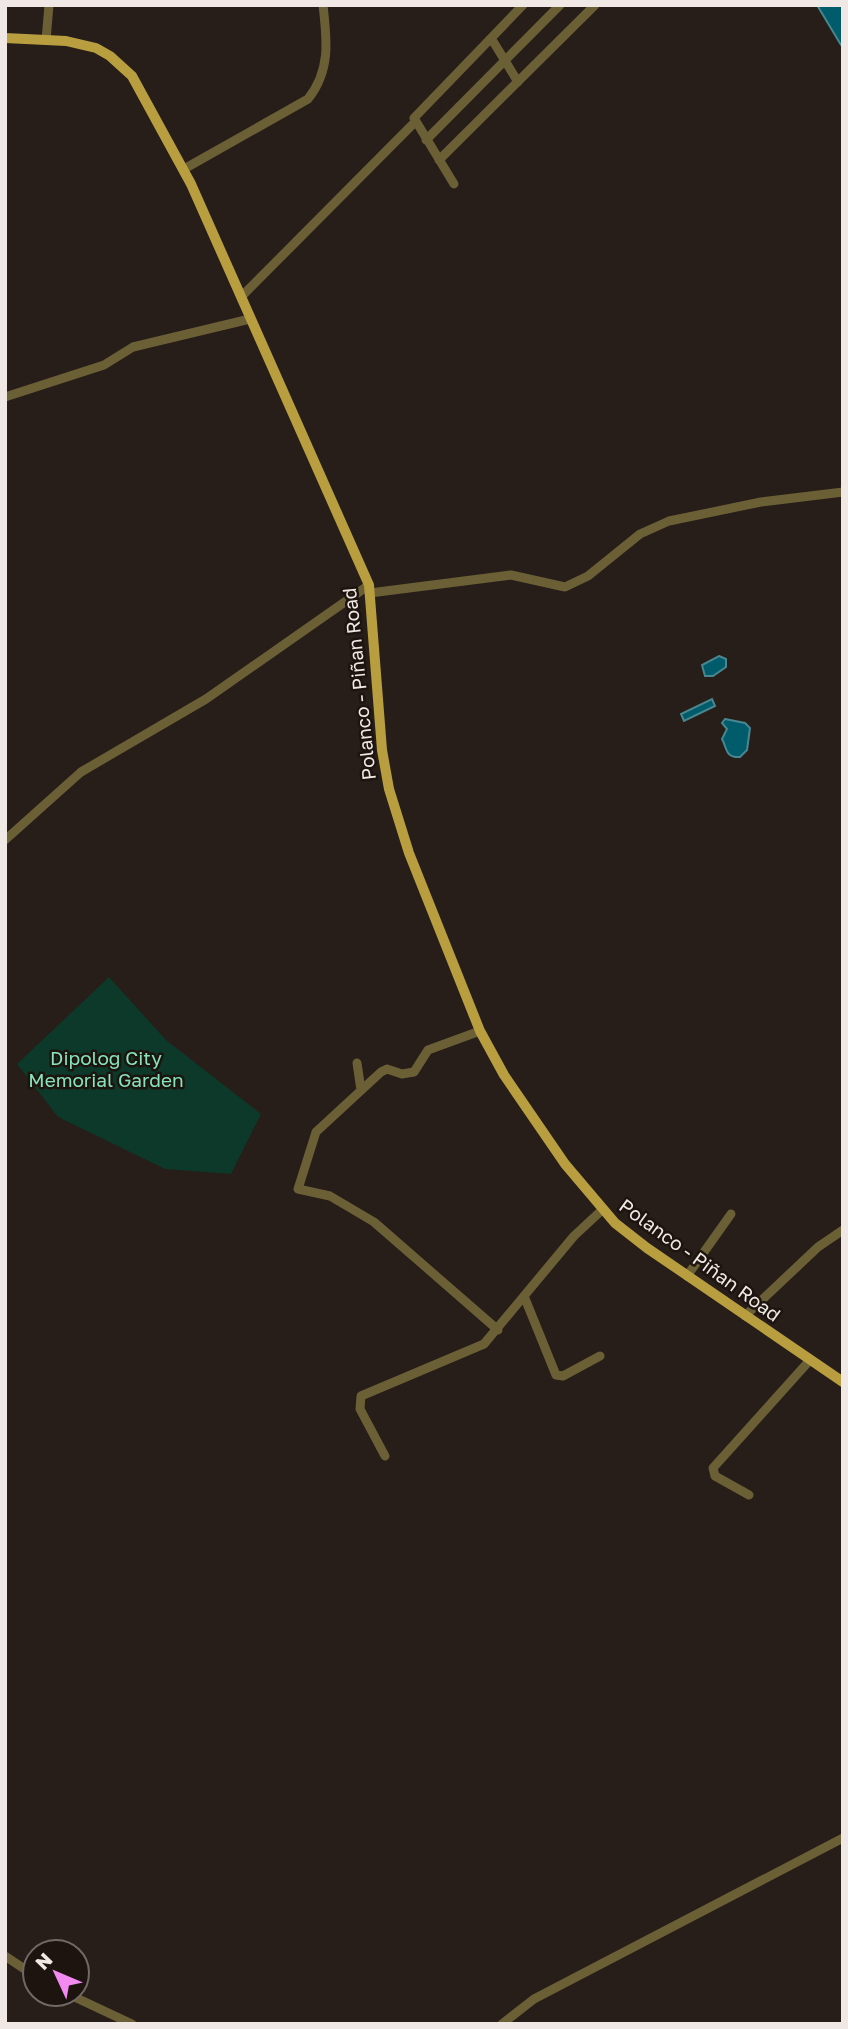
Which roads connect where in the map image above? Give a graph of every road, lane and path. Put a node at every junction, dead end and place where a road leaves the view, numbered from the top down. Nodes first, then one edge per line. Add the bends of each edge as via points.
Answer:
1 (49, 5) edge
2 (58, 5) edge
3 (323, 5) edge
4 (523, 5) edge
5 (560, 5) edge
6 (595, 5) edge
7 (48, 27) junction
8 (5, 38) edge
9 (491, 38) junction
10 (47, 40) junction
11 (505, 61) junction
12 (518, 82) junction
13 (415, 122) junction
14 (426, 140) junction
15 (439, 160) junction
16 (184, 169) junction
17 (453, 184) dead end
18 (240, 297) junction
19 (250, 318) junction
20 (5, 397) edge
21 (843, 492) edge
22 (370, 589) junction
23 (5, 840) edge
24 (480, 1031) junction
25 (357, 1063) dead end
26 (361, 1090) junction
27 (602, 1210) junction
28 (731, 1214) dead end
29 (843, 1230) edge
30 (687, 1276) junction
31 (524, 1296) junction
32 (745, 1317) junction
33 (498, 1330) junction
34 (600, 1356) dead end
35 (810, 1360) junction
36 (843, 1382) edge
37 (384, 1456) dead end
38 (749, 1495) dead end
39 (843, 1838) edge
40 (5, 1956) edge
41 (21, 1967) edge
42 (91, 2005) edge
43 (132, 2024) edge
44 (502, 2024) edge

1 - 7 street
2 - 7 street
3 - 16 street via 327,58 307,99
4 - 9 street
5 - 11 street
6 - 12 street
7 - 10 street
8 - 10 main road, Polanco - Piñan Road
9 - 11 street
9 - 13 street via 415,116
10 - 16 main road, Polanco - Piñan Road via 96,48 121,64
11 - 12 street
11 - 14 street
12 - 15 street
13 - 14 street
13 - 18 street
14 - 15 street
15 - 17 street
16 - 18 main road, Polanco - Piñan Road
18 - 19 main road, Polanco - Piñan Road
19 - 20 street via 133,347 104,365
19 - 22 main road, Polanco - Piñan Road
21 - 22 street via 761,502 669,521 640,534 588,576 565,587 511,575
22 - 23 street via 206,699 81,772
22 - 24 main road, Polanco - Piñan Road via 389,789 409,853
24 - 26 street via 428,1050 414,1072 387,1069
24 - 27 main road, Polanco - Piñan Road via 525,1107
25 - 26 street
26 - 33 street via 316,1132 298,1189 330,1196 374,1222
27 - 30 main road, Polanco - Piñan Road
27 - 31 street
28 - 30 street
29 - 32 street via 818,1247
30 - 32 main road, Polanco - Piñan Road
31 - 33 street
31 - 34 street via 556,1375 563,1376
32 - 35 main road, Polanco - Piñan Road
33 - 37 street via 466,1353 361,1396 360,1409
35 - 36 main road, Polanco - Piñan Road
35 - 38 street via 713,1468 715,1476
39 - 44 street via 534,2000
40 - 41 street
42 - 43 street

